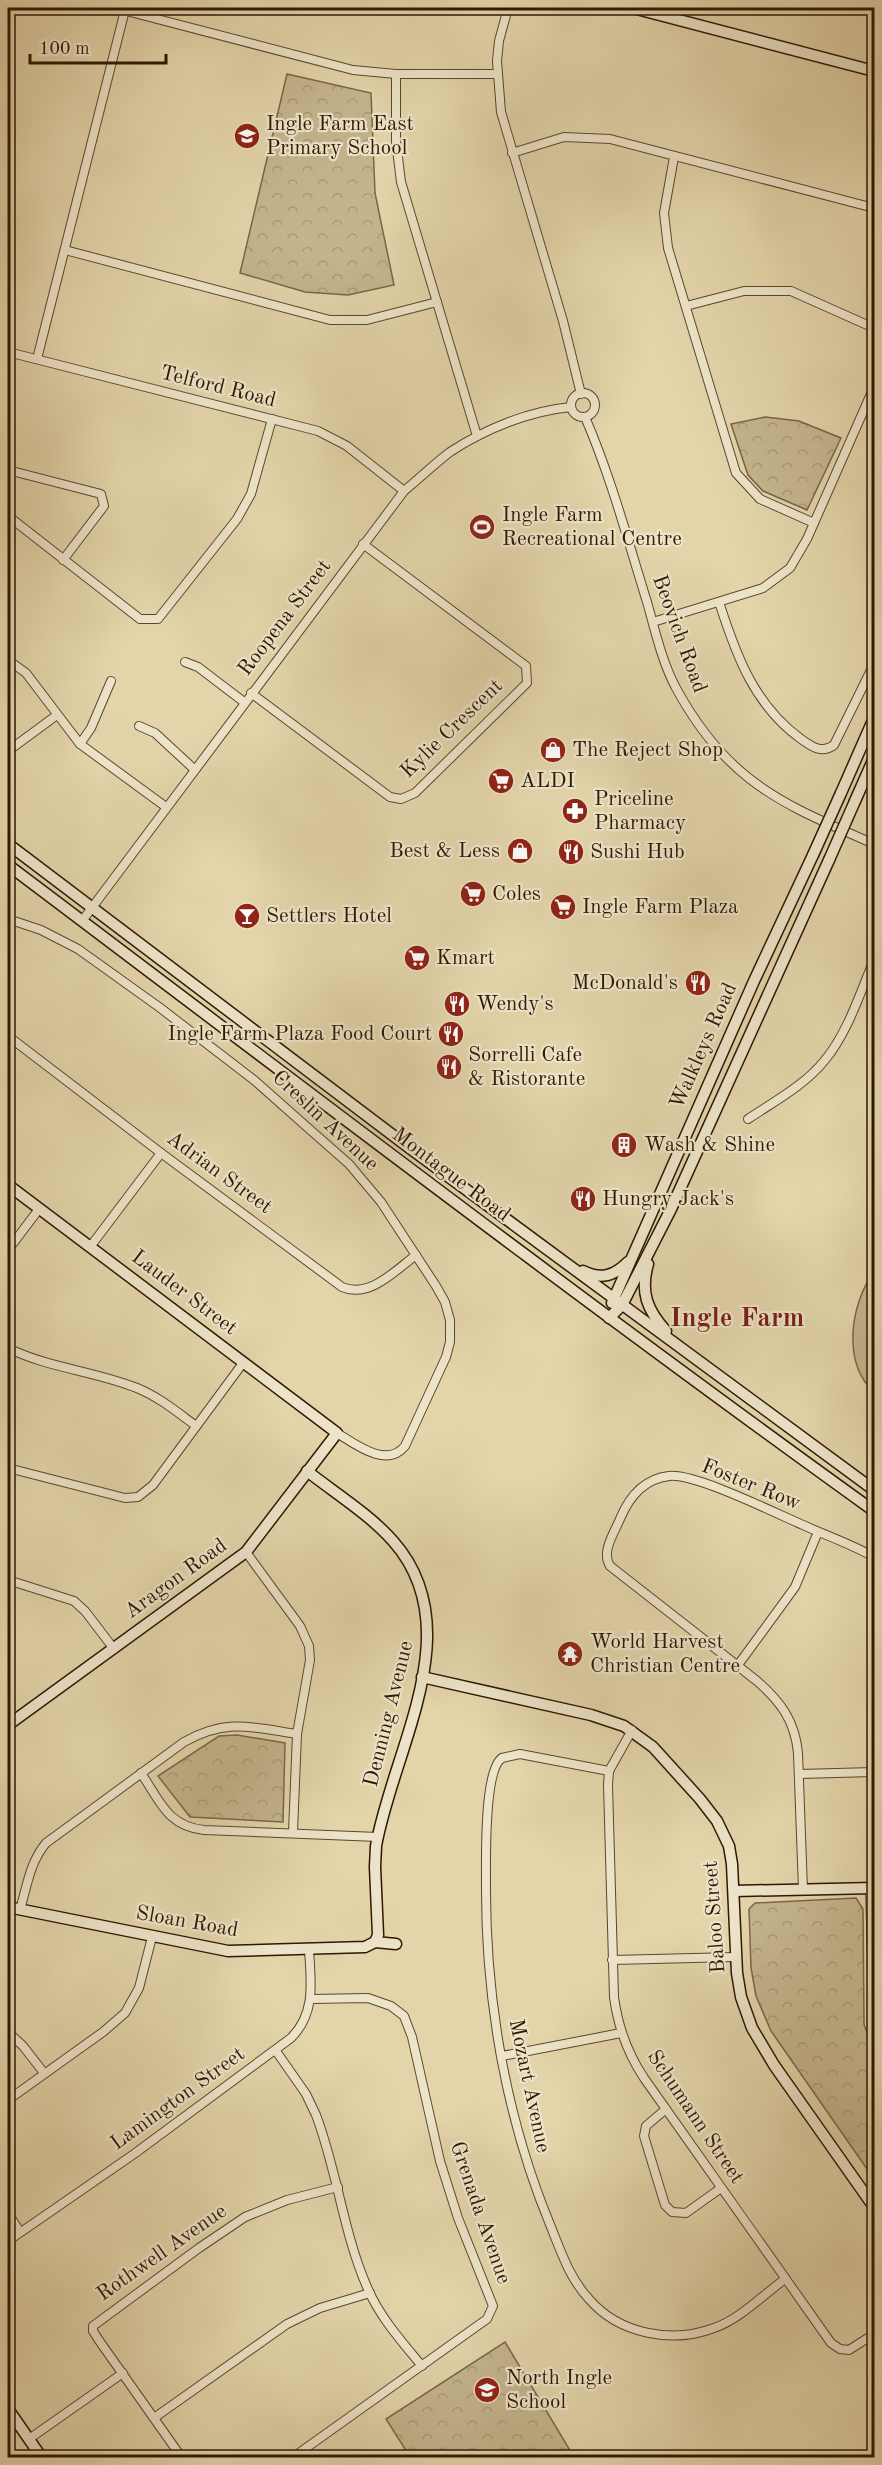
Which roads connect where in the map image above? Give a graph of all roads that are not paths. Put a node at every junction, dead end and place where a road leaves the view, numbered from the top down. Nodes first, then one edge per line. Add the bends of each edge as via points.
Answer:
1 (9, 8) edge
2 (115, 8) edge
3 (508, 8) edge
4 (633, 8) edge
5 (125, 10) junction
6 (8, 13) edge
7 (874, 71) edge
8 (396, 74) junction
9 (496, 75) junction
10 (512, 153) junction
11 (674, 157) junction
12 (874, 208) edge
13 (64, 250) junction
14 (437, 302) junction
15 (686, 306) junction
16 (874, 328) edge
17 (8, 352) edge
18 (37, 359) junction
19 (874, 387) edge
20 (581, 394) junction
21 (571, 407) junction
22 (585, 417) junction
23 (272, 419) junction
24 (477, 436) junction
25 (8, 470) edge
26 (8, 480) edge
27 (404, 491) junction
28 (8, 516) edge
29 (814, 523) junction
30 (363, 544) junction
31 (63, 560) junction
32 (719, 602) junction
33 (653, 622) junction
34 (8, 660) edge
35 (185, 662) dead end
36 (874, 664) edge
37 (111, 681) dead end
38 (251, 693) junction
39 (244, 702) junction
40 (57, 715) junction
41 (874, 718) edge
42 (139, 726) dead end
43 (80, 744) junction
44 (8, 751) edge
45 (874, 758) edge
46 (194, 769) junction
47 (166, 807) junction
48 (8, 844) edge
49 (874, 844) edge
50 (8, 865) edge
51 (92, 907) junction
52 (8, 920) edge
53 (82, 921) junction
54 (874, 960) edge
55 (872, 970) edge
56 (8, 1036) edge
57 (748, 1119) dead end
58 (161, 1153) junction
59 (8, 1185) edge
60 (39, 1209) junction
61 (655, 1241) junction
62 (90, 1247) junction
63 (8, 1250) edge
64 (416, 1255) junction
65 (559, 1258) junction
66 (630, 1260) junction
67 (613, 1298) junction
68 (622, 1305) junction
69 (609, 1318) junction
70 (679, 1347) junction
71 (8, 1348) edge
72 (243, 1363) junction
73 (196, 1426) junction
74 (337, 1432) junction
75 (8, 1468) edge
76 (307, 1471) junction
77 (874, 1490) edge
78 (874, 1511) edge
79 (818, 1532) junction
80 (246, 1552) junction
81 (874, 1557) edge
82 (8, 1580) edge
83 (114, 1649) junction
84 (738, 1665) junction
85 (422, 1677) junction
86 (8, 1725) edge
87 (632, 1730) junction
88 (297, 1734) junction
89 (609, 1771) junction
90 (141, 1773) junction
91 (874, 1773) edge
92 (799, 1774) junction
93 (293, 1832) junction
94 (378, 1837) junction
95 (872, 1888) edge
96 (803, 1890) junction
97 (734, 1892) junction
98 (8, 1907) edge
99 (20, 1910) junction
100 (152, 1937) junction
101 (375, 1942) junction
102 (396, 1944) dead end
103 (309, 1950) junction
104 (735, 1957) junction
105 (612, 1960) junction
106 (874, 1979) edge
107 (311, 1999) junction
108 (874, 2029) edge
109 (8, 2032) edge
110 (621, 2033) junction
111 (276, 2051) junction
112 (502, 2056) junction
113 (44, 2073) junction
114 (8, 2100) edge
115 (666, 2109) junction
116 (338, 2187) junction
117 (721, 2188) junction
118 (874, 2206) edge
119 (8, 2213) edge
120 (20, 2232) junction
121 (8, 2241) edge
122 (785, 2279) junction
123 (370, 2293) junction
124 (874, 2334) edge
125 (422, 2366) junction
126 (123, 2373) junction
127 (8, 2409) edge
128 (154, 2418) junction
129 (29, 2439) junction
130 (42, 2457) edge
131 (183, 2457) edge
132 (292, 2457) edge

1 - 6 street
2 - 5 street
3 - 9 street via 499,41
4 - 7 main road
5 - 8 street via 353,70
5 - 13 street
8 - 9 street
8 - 14 street via 400,182
9 - 10 street
10 - 11 street via 564,137 590,137
10 - 20 street
11 - 12 street
11 - 15 street via 664,213 668,248
13 - 14 street via 330,320 367,320
13 - 18 street
14 - 24 street
15 - 16 street via 744,291 790,291
15 - 29 street via 736,472 760,499
17 - 18 street, Telford Road
18 - 23 street, Telford Road
19 - 29 street
20 - 21 street via 573,398
20 - 22 street via 591,396 595,405
21 - 22 street via 576,415
21 - 24 street, Roopena Street via 500,425
22 - 33 street, Beovich Road
23 - 27 street, Telford Road via 318,431 347,446
23 - 31 street via 251,494 237,519 158,619 140,619
24 - 27 street, Roopena Street via 448,453
25 - 26 street
25 - 31 street via 101,494 104,506
27 - 30 street, Roopena Street
28 - 31 street
29 - 32 street via 795,560 778,579
30 - 38 street, Roopena Street
30 - 38 street, Kylie Crescent via 526,666 526,683 415,794 401,799 390,797
32 - 33 street
32 - 36 street via 735,651 752,686 778,719 817,748 831,747 837,741
33 - 49 street, Beovich Road via 675,687 722,754 778,798
34 - 40 street via 26,673
35 - 39 street via 198,667
37 - 43 street
38 - 39 street, Roopena Street
39 - 46 street, Roopena Street
40 - 43 street
40 - 44 street
41 - 66 main road, Walkleys Road, bridge
42 - 46 street via 155,733
43 - 47 street
45 - 61 main road, Walkleys Road, bridge
46 - 47 street, Roopena Street
47 - 51 street, Roopena Street
48 - 51 main road, Montague Road
50 - 53 main road, Montague Road
51 - 53 street, Roopena Street
51 - 65 main road, Montague Road
52 - 64 street, Creslin Avenue via 51,935 91,956 254,1080 349,1164 381,1202
53 - 69 main road, Montague Road
54 - 55 street
55 - 57 street via 826,1059 806,1080
56 - 58 street, Adrian Street
58 - 62 street
58 - 64 street, Adrian Street via 347,1289 371,1287
59 - 60 main road, Lauder Street
60 - 62 main road, Lauder Street
60 - 63 street
61 - 68 main road, Walkleys Road
61 - 70 main road via 644,1278 645,1299 656,1321
62 - 72 main road, Lauder Street
64 - 74 street, Creslin Avenue via 449,1314 448,1348 438,1374 399,1453 378,1455
65 - 66 main road via 598,1276 615,1273
65 - 67 main road, Montague Road
66 - 67 main road, Walkleys Road
67 - 68 main road, Montague Road
67 - 69 main road, Walkleys Road
68 - 69 main road, Walkleys Road
68 - 70 main road, Montague Road
69 - 78 main road, Montague Road
70 - 77 main road, Montague Road
71 - 73 street via 136,1388 161,1400
72 - 73 street
72 - 74 main road, Lauder Street
73 - 75 street via 149,1490 138,1497 125,1498
74 - 76 main road, Aragon Road
76 - 80 main road, Aragon Road
76 - 85 main road, Denning Avenue via 391,1538 412,1568 427,1617
79 - 81 street, Foster Row
79 - 84 street via 795,1587
79 - 84 street, Foster Row via 678,1476 645,1484 626,1504 608,1548 608,1563
80 - 83 main road, Aragon Road
80 - 88 street via 308,1642 310,1660
82 - 83 street via 74,1602
83 - 86 main road, Aragon Road
84 - 92 street, Foster Row via 772,1694 790,1717 797,1739
85 - 87 main road, Baloo Street via 591,1715
85 - 94 main road, Denning Avenue
87 - 89 street
87 - 97 main road, Baloo Street via 664,1758 717,1821 729,1846
88 - 90 street via 237,1726 214,1728 184,1742
88 - 93 street
89 - 105 street, Schumann Street
89 - 112 street, Mozart Avenue via 520,1754 508,1755 496,1764 487,1825 486,1933
90 - 93 street via 181,1825 204,1830
90 - 99 street via 46,1843 35,1858
91 - 92 street
92 - 96 street, Foster Row
93 - 94 street
94 - 101 main road, Denning Avenue
95 - 96 main road
95 - 106 street
96 - 97 main road
97 - 104 main road, Baloo Street
98 - 99 main road, Sloan Road
99 - 100 main road, Sloan Road
100 - 103 main road, Sloan Road via 228,1951
100 - 113 street via 142,1980 130,2006 117,2021
101 - 102 main road, Sloan Road
101 - 103 main road, Sloan Road via 365,1947
103 - 107 street, Lamington Street
104 - 105 street
104 - 118 main road, Baloo Street via 741,1997 761,2044
105 - 110 street, Schumann Street
106 - 108 street
107 - 111 street, Lamington Street via 302,2026
107 - 125 street, Grenada Avenue via 376,2000 398,2010 410,2028 440,2161 492,2306 487,2319
109 - 113 street
110 - 112 street
110 - 115 street, Schumann Street via 639,2070
111 - 116 street via 310,2103
111 - 120 street, Lamington Street
112 - 122 street, Mozart Avenue via 520,2139 544,2210 572,2275 595,2306 640,2331 666,2336 691,2334 724,2324
113 - 114 street
115 - 117 street, Schumann Street
115 - 117 street via 646,2126 644,2136 665,2205 672,2212 686,2213
116 - 123 street
116 - 126 street, Rothwell Avenue via 288,2199 245,2217 97,2322 94,2333
117 - 122 street, Schumann Street
119 - 120 street
120 - 121 street, Lamington Street
122 - 124 street, Schumann Street via 835,2347 854,2349
123 - 125 street
123 - 128 street via 320,2308 287,2324
125 - 132 street, Grenada Avenue
126 - 128 street, Rothwell Avenue
126 - 129 street
127 - 129 main road
128 - 131 street, Rothwell Avenue
129 - 130 main road

